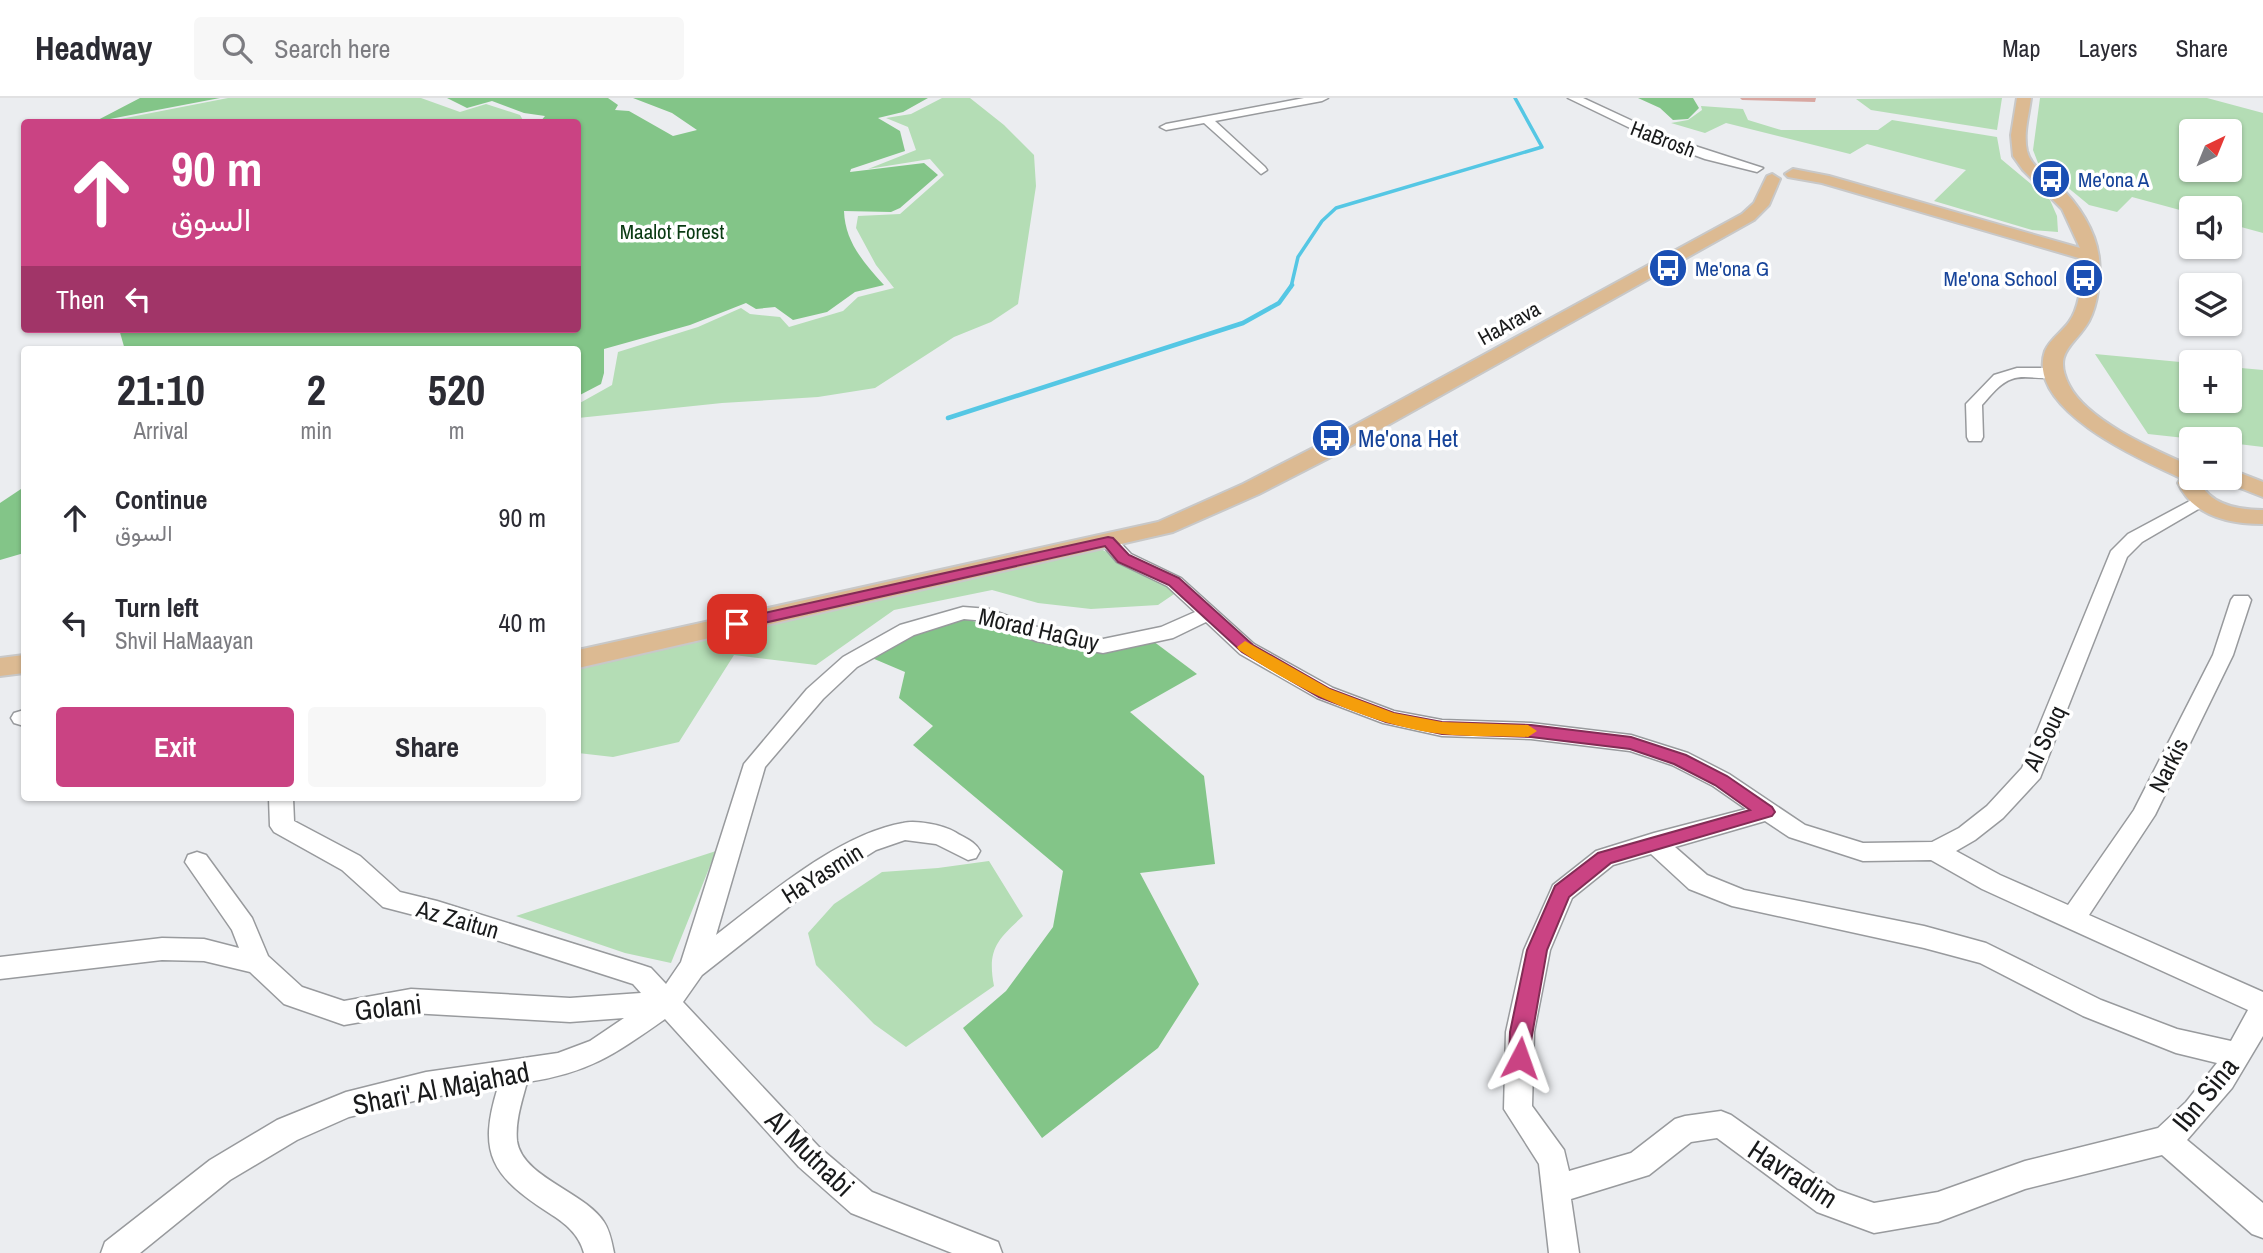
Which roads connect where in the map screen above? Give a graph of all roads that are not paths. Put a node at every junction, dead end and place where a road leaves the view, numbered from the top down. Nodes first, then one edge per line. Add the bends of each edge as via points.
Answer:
1 (1322, 98) edge
2 (1574, 98) edge
3 (2024, 98) edge
4 (1207, 120) junction
5 (1166, 127) dead end
6 (1261, 170) dead end
7 (1764, 173) junction
8 (2090, 256) junction
9 (2054, 373) junction
10 (1975, 437) dead end
11 (2179, 470) edge
12 (2242, 481) edge
13 (2191, 490) edge
14 (2263, 490) edge
15 (2201, 500) junction
16 (2263, 517) edge
17 (1108, 541) junction
18 (2241, 600) dead end
19 (1209, 613) junction
20 (581, 658) edge
21 (21, 664) edge
22 (0, 667) edge
23 (281, 801) edge
24 (1766, 812) junction
25 (1654, 842) junction
26 (968, 851) dead end
27 (1935, 851) junction
28 (197, 862) dead end
29 (2073, 919) junction
30 (258, 962) junction
31 (693, 967) junction
32 (0, 968) edge
33 (667, 1003) junction
34 (2263, 1006) edge
35 (2238, 1055) junction
36 (516, 1072) junction
37 (2166, 1140) junction
38 (1555, 1189) junction
39 (2263, 1223) edge
40 (116, 1253) edge
41 (599, 1253) edge
42 (987, 1253) edge
43 (1564, 1253) edge

1 - 4 street
2 - 7 street, HaBrosh via 1635,130
3 - 8 main road via 2020,155 2069,207
4 - 5 street
4 - 6 street
7 - 8 main road via 1824,179
7 - 17 main road, HaArava via 1761,205 1748,217 1251,489 1165,527
8 - 9 main road via 2081,320 2054,352
9 - 10 street via 2017,370 1990,384 1974,404
9 - 11 main road via 2075,408
12 - 14 main road
13 - 15 main road
15 - 16 main road via 2232,513
15 - 27 street, Al Souq via 2136,538 2118,555 2032,772 1996,812
17 - 19 street, Al Souq via 1124,558 1174,582
17 - 20 main road, HaArava
18 - 29 street, Narkis via 2223,655 2143,814
19 - 24 street, Al Souq via 1247,649 1277,668 1325,693 1391,718 1442,728 1531,731 1631,743 1680,759 1721,780
19 - 31 street, Morad HaGuy via 1166,634 1103,646 1036,634 989,615 963,613 907,630 850,663 815,694 755,764
21 - 22 main road
23 - 33 street, Az Zaitun via 282,826 351,863 392,900 642,976
24 - 25 street
24 - 27 street, Al Souq via 1797,831 1863,852
25 - 35 street via 1698,882 1741,899 1986,954 2092,1008 2176,1041
25 - 38 street via 1605,858 1562,892 1537,950 1520,1032 1518,1109 1554,1160
26 - 31 street, HaYasmin via 941,836 905,831 868,843 790,891
27 - 29 street
28 - 30 street via 243,925
29 - 34 street
30 - 32 street via 204,950 162,949
30 - 33 street, Golani via 293,996 344,1013 411,1001 570,1010
31 - 33 street, Morad HaGuy
33 - 36 street, Shari' Al Majahad via 599,1050 558,1065
33 - 42 street, Al Mutnabi via 809,1157 862,1203
34 - 35 street, Ibn Sina
35 - 37 street, Ibn Sina via 2193,1118
36 - 40 street, Shari' Al Majahad via 399,1091 346,1105 287,1130 220,1170
36 - 41 street via 503,1122 506,1157 523,1180 566,1207 594,1233
37 - 38 street, Havradim via 2025,1175 1938,1207 1874,1218 1828,1202 1721,1124 1685,1129 1639,1165
37 - 39 street, Ibn Sina
38 - 43 street

